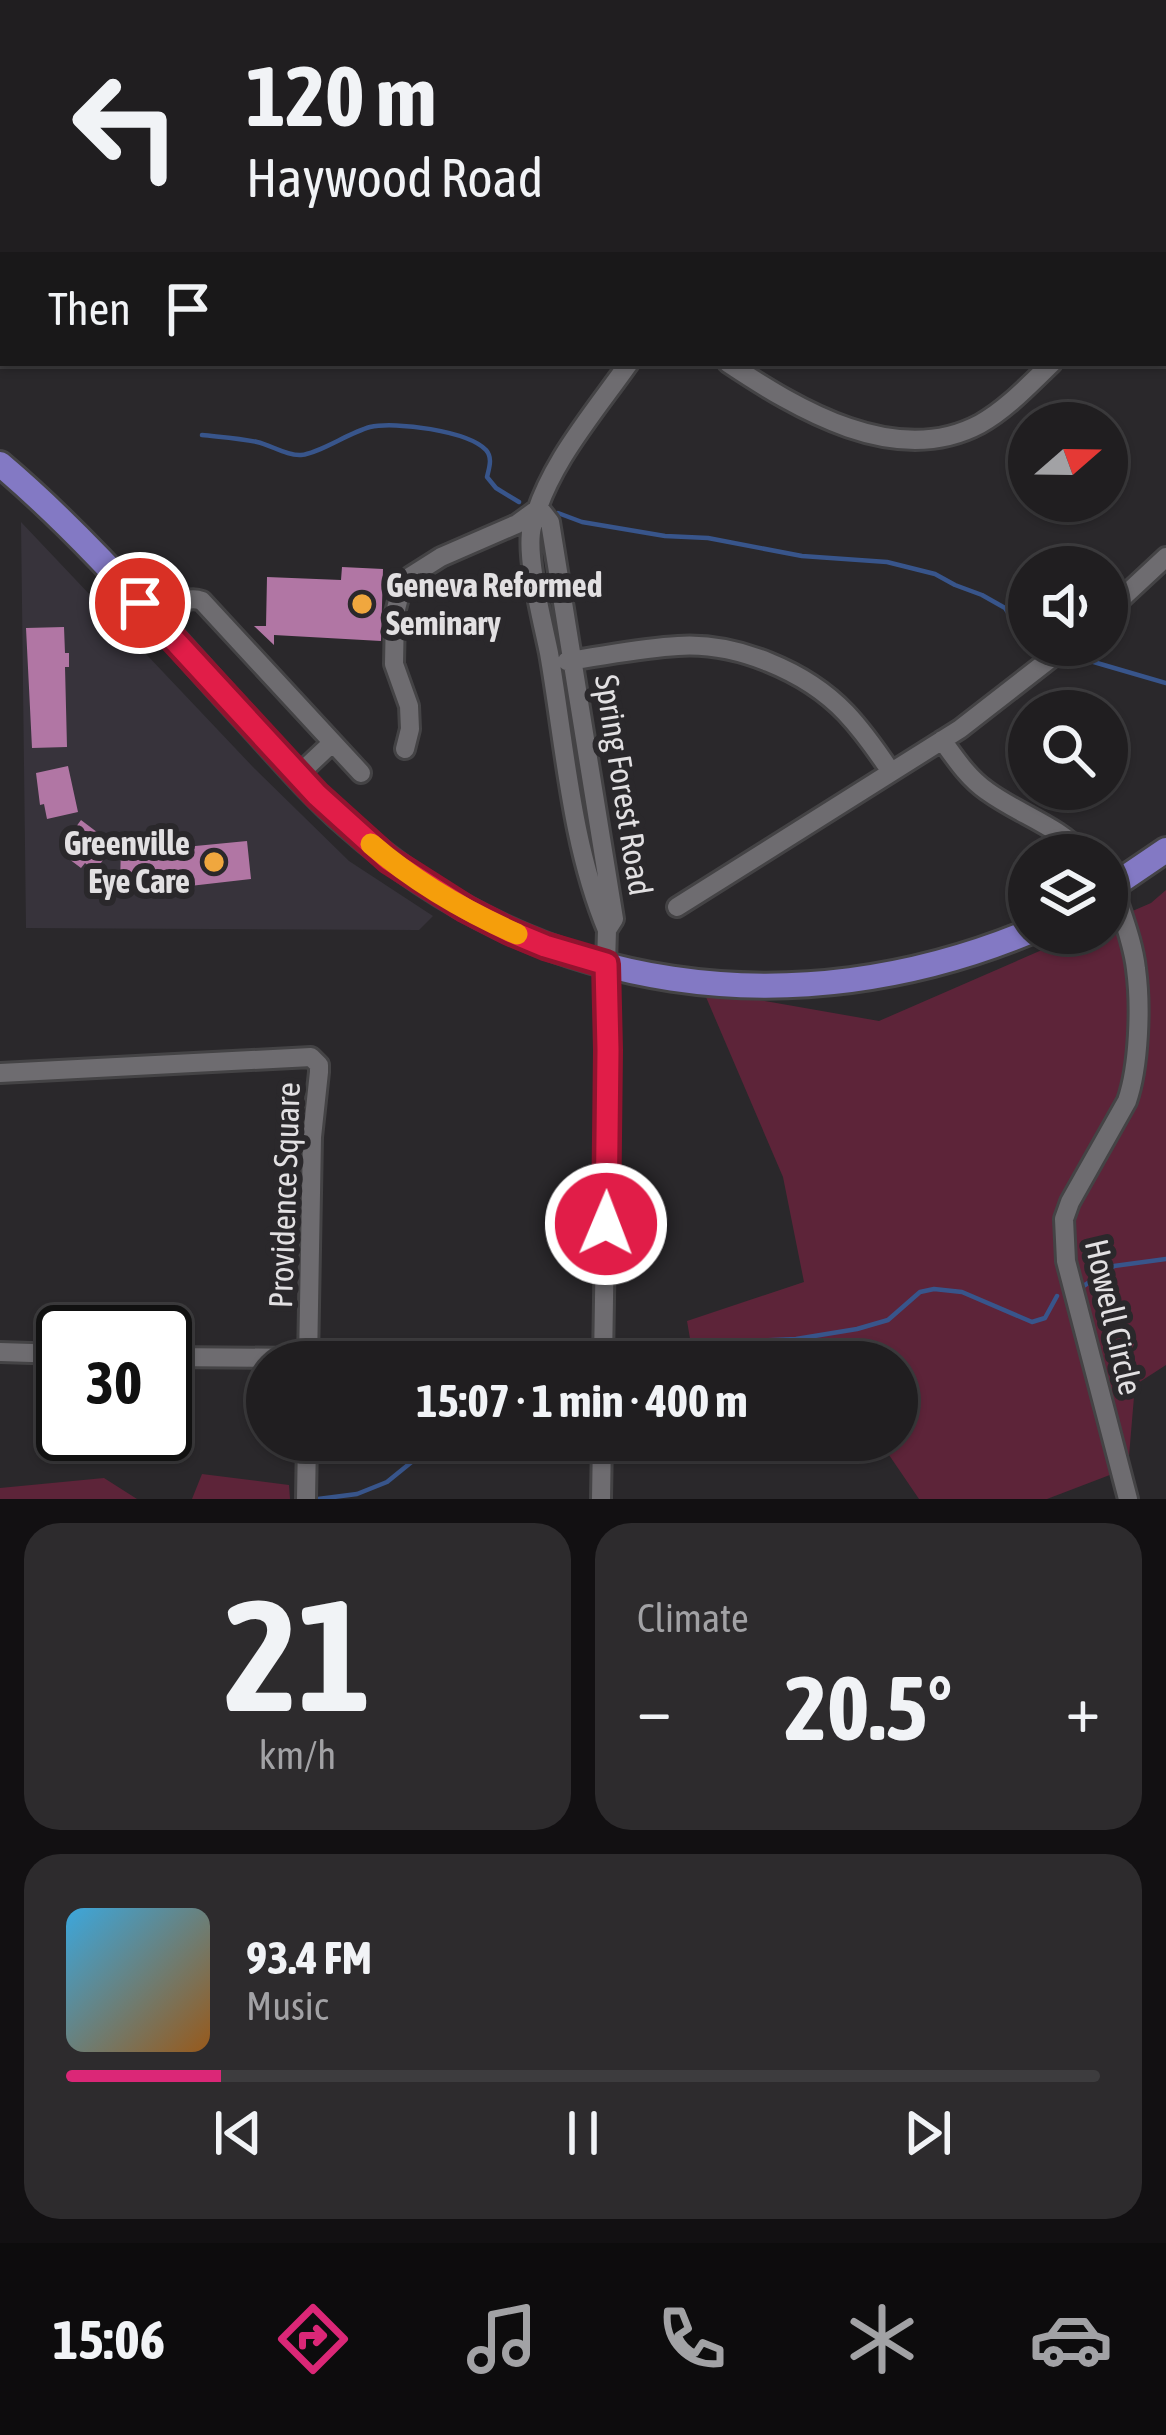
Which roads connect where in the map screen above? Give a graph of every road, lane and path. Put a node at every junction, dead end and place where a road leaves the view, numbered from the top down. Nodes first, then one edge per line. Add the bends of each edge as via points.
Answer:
1 (627, 366) edge
2 (733, 366) edge
3 (1049, 366) edge
4 (0, 464) edge
5 (539, 508) junction
6 (1166, 557) edge
7 (1128, 592) edge
8 (156, 621) junction
9 (574, 660) junction
10 (550, 664) junction
11 (1041, 666) edge
12 (942, 740) junction
13 (332, 743) junction
14 (405, 749) dead end
15 (891, 772) junction
16 (361, 773) dead end
17 (298, 775) junction
18 (1062, 834) edge
19 (1166, 850) edge
20 (1128, 873) edge
21 (677, 907) dead end
22 (607, 930) junction
23 (1008, 940) edge
24 (1128, 943) edge
25 (606, 964) junction
26 (0, 1072) edge
27 (308, 1341) edge
28 (603, 1341) edge
29 (0, 1352) edge
30 (36, 1353) edge
31 (192, 1358) edge
32 (246, 1359) edge
33 (307, 1461) edge
34 (602, 1461) edge
35 (306, 1499) edge
36 (602, 1499) edge
37 (1128, 1499) edge

1 - 5 street, Spring Forest Road via 560,462
2 - 3 street via 813,412 905,440 985,422
4 - 8 main road
5 - 9 street, Spring Forest Road via 550,522
5 - 10 street, Spring Forest Road via 532,552
5 - 14 street via 402,585 394,664 409,706
6 - 7 street
8 - 13 street via 182,601 202,601
8 - 17 main road
9 - 10 street
9 - 15 street via 681,646 758,659 838,705
9 - 22 street, Spring Forest Road via 614,920
10 - 22 street, Spring Forest Road via 586,868
11 - 12 street
12 - 15 street
12 - 18 street via 977,783
13 - 16 street
13 - 17 street
15 - 21 street
17 - 25 main road via 389,860 439,893 545,946
19 - 20 main road
22 - 25 street, Spring Forest Road
23 - 25 main road via 910,972 835,984 707,984
24 - 37 street, Howell Circle via 1136,967 1132,1085 1070,1202 1064,1237
25 - 28 street
26 - 27 street, Providence Square via 310,1057 319,1072
29 - 30 street
31 - 32 street
33 - 35 street
34 - 36 street

